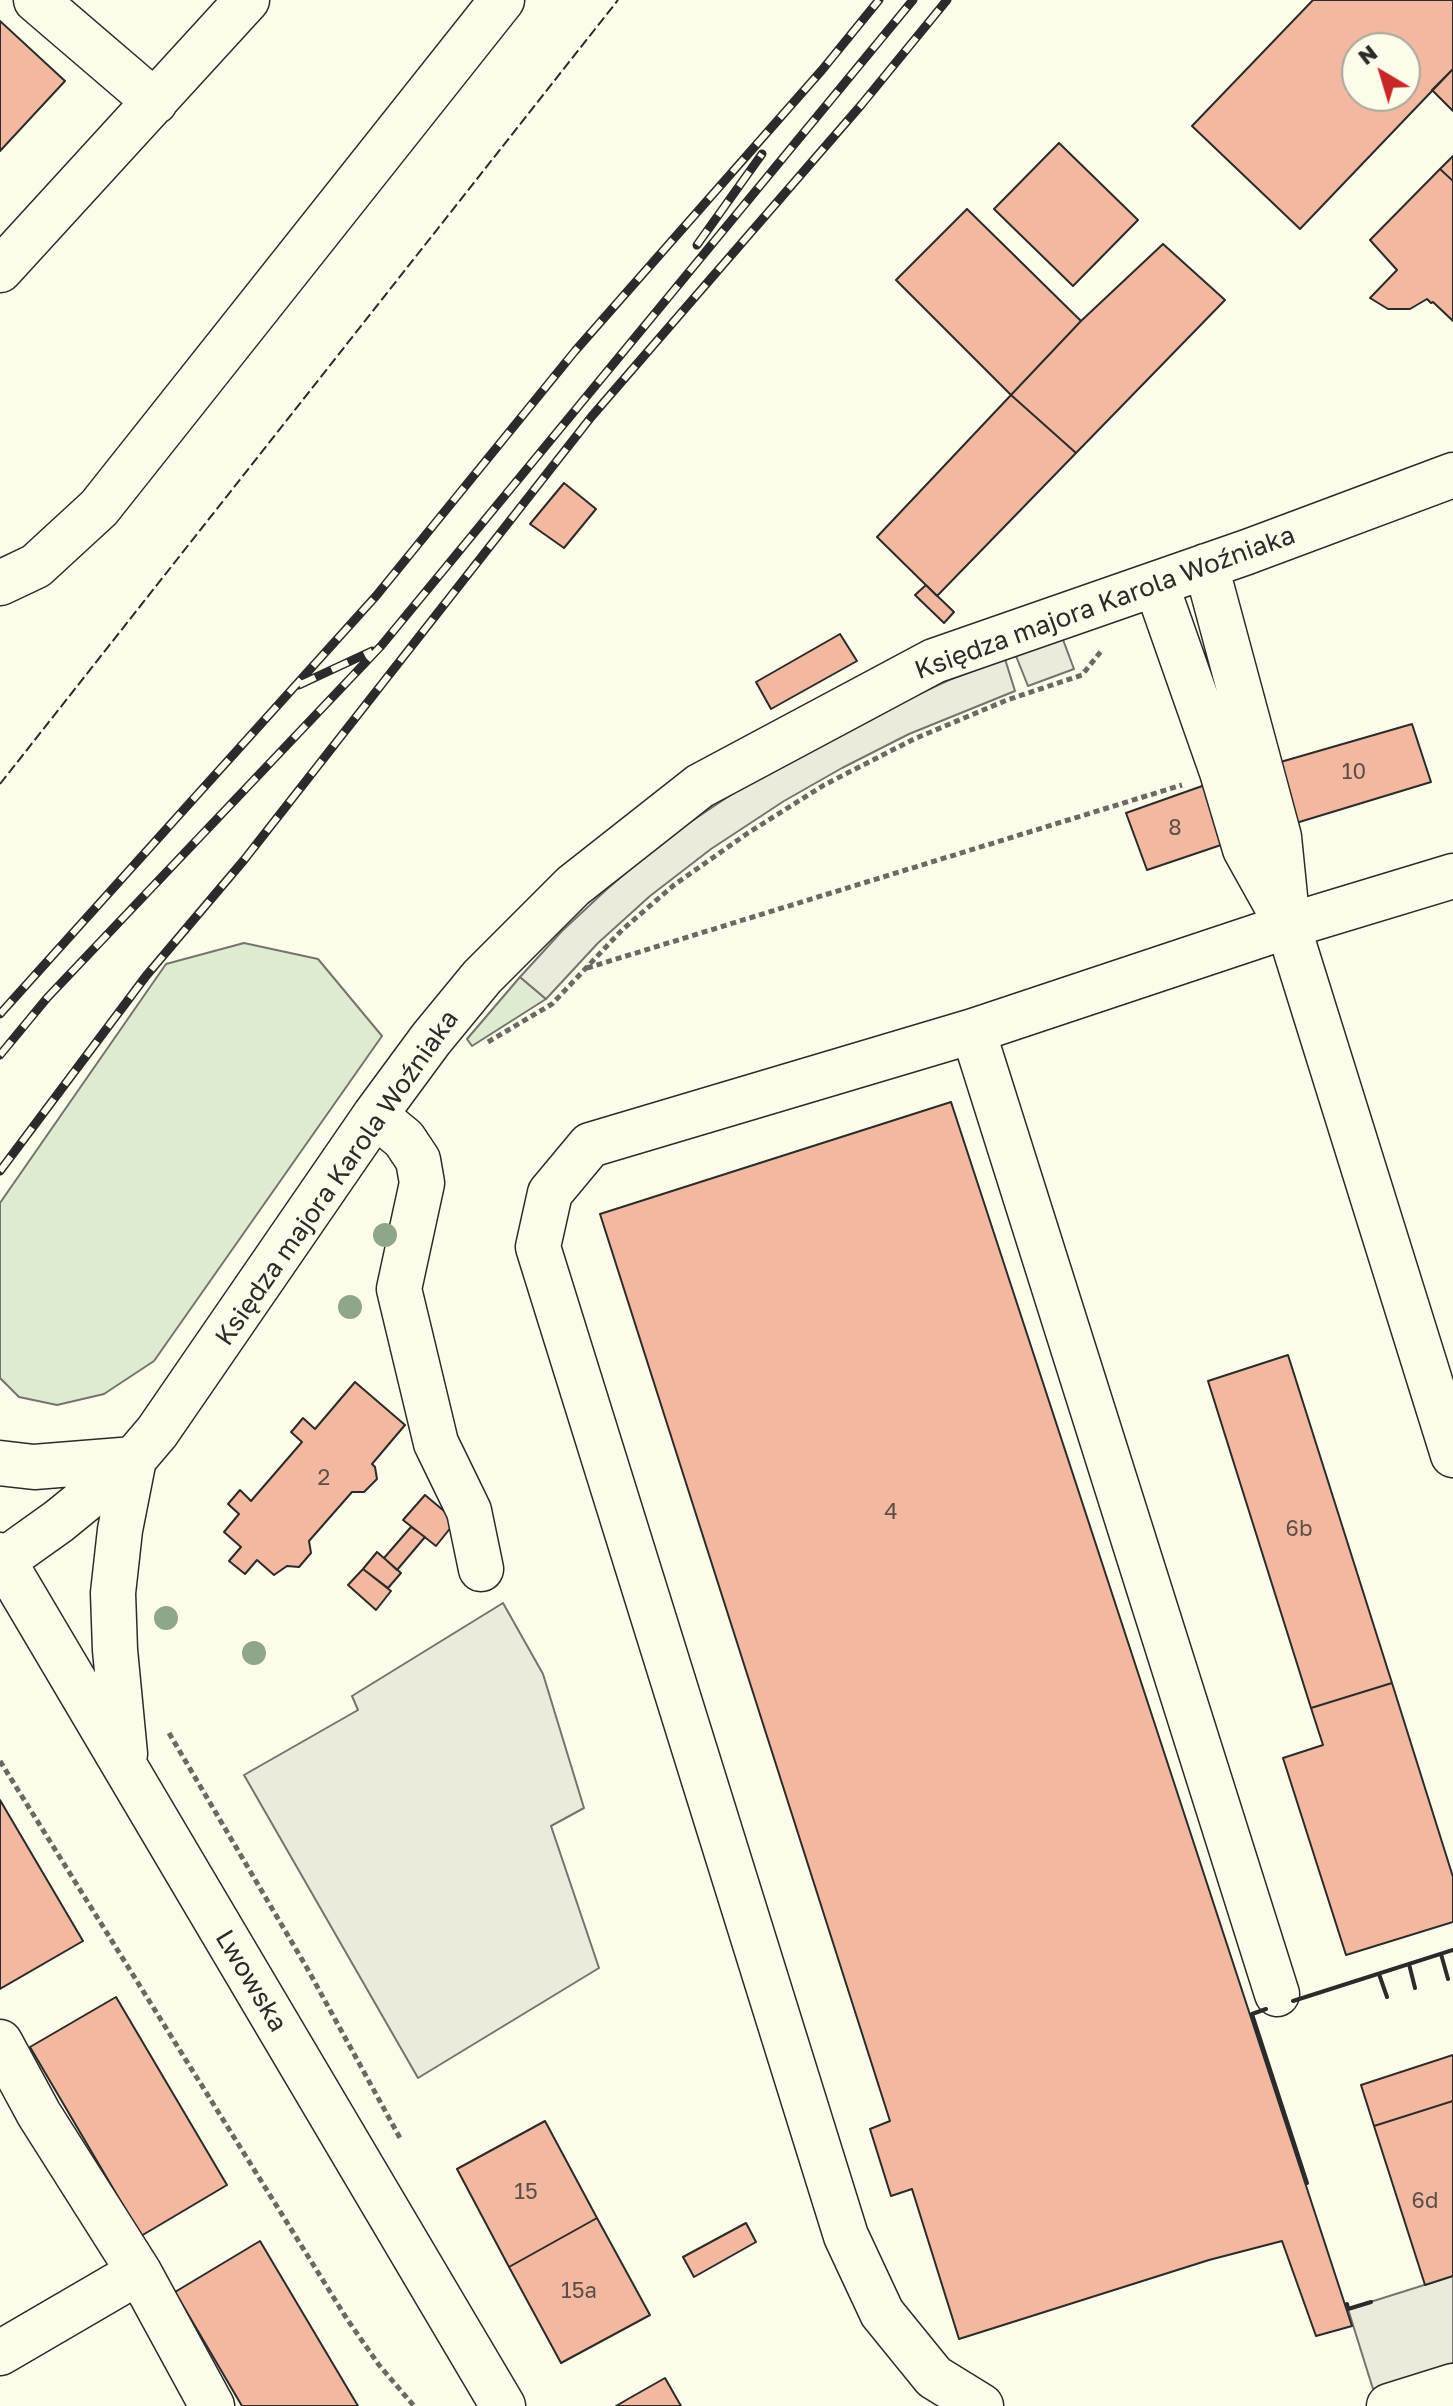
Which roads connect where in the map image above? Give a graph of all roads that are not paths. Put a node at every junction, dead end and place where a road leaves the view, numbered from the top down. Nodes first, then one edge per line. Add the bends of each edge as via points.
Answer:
1 (36, 0) edge
2 (247, 0) edge
3 (502, 0) edge
4 (155, 102) junction
5 (0, 270) edge
6 (1453, 475) edge
7 (1206, 566) junction
8 (0, 583) edge
9 (1161, 598) junction
10 (1453, 876) edge
11 (1288, 926) junction
12 (973, 1031) junction
13 (375, 1115) junction
14 (1453, 1455) edge
15 (134, 1459) junction
16 (0, 1463) edge
17 (1, 1560) edge
18 (481, 1569) dead end
19 (127, 1769) junction
20 (1277, 1994) dead end
21 (0, 2042) edge
22 (20, 2117) edge
23 (139, 2272) junction
24 (0, 2353) edge
25 (1453, 2386) edge
26 (212, 2406) edge
27 (503, 2406) edge
28 (981, 2406) edge
29 (1389, 2406) edge

1 - 4 street
2 - 4 street
3 - 8 street via 99,508 36,566
4 - 5 street
6 - 7 street, Księdza majora Karola Woźniaka
7 - 9 street, Księdza majora Karola Woźniaka
7 - 11 street via 1279,837
9 - 11 street via 1245,849
9 - 13 street, Księdza majora Karola Woźniaka via 934,661 700,786 573,886 492,967
10 - 11 street
11 - 12 street
11 - 14 street
12 - 20 street
12 - 28 street via 590,1145 550,1193 538,1247 846,2236 882,2313 934,2377
13 - 15 street, Księdza majora Karola Woźniaka via 191,1386
13 - 18 street via 404,1139 418,1160 422,1183 399,1289 436,1443 469,1511
15 - 16 street via 34,1467
15 - 17 street, Księdza majora Karola Woźniaka via 59,1521
15 - 19 street, Księdza majora Karola Woźniaka via 113,1593
17 - 19 street, Lwowska
19 - 27 street, Lwowska
21 - 22 street
22 - 23 street
23 - 24 street
23 - 26 street
25 - 29 street

